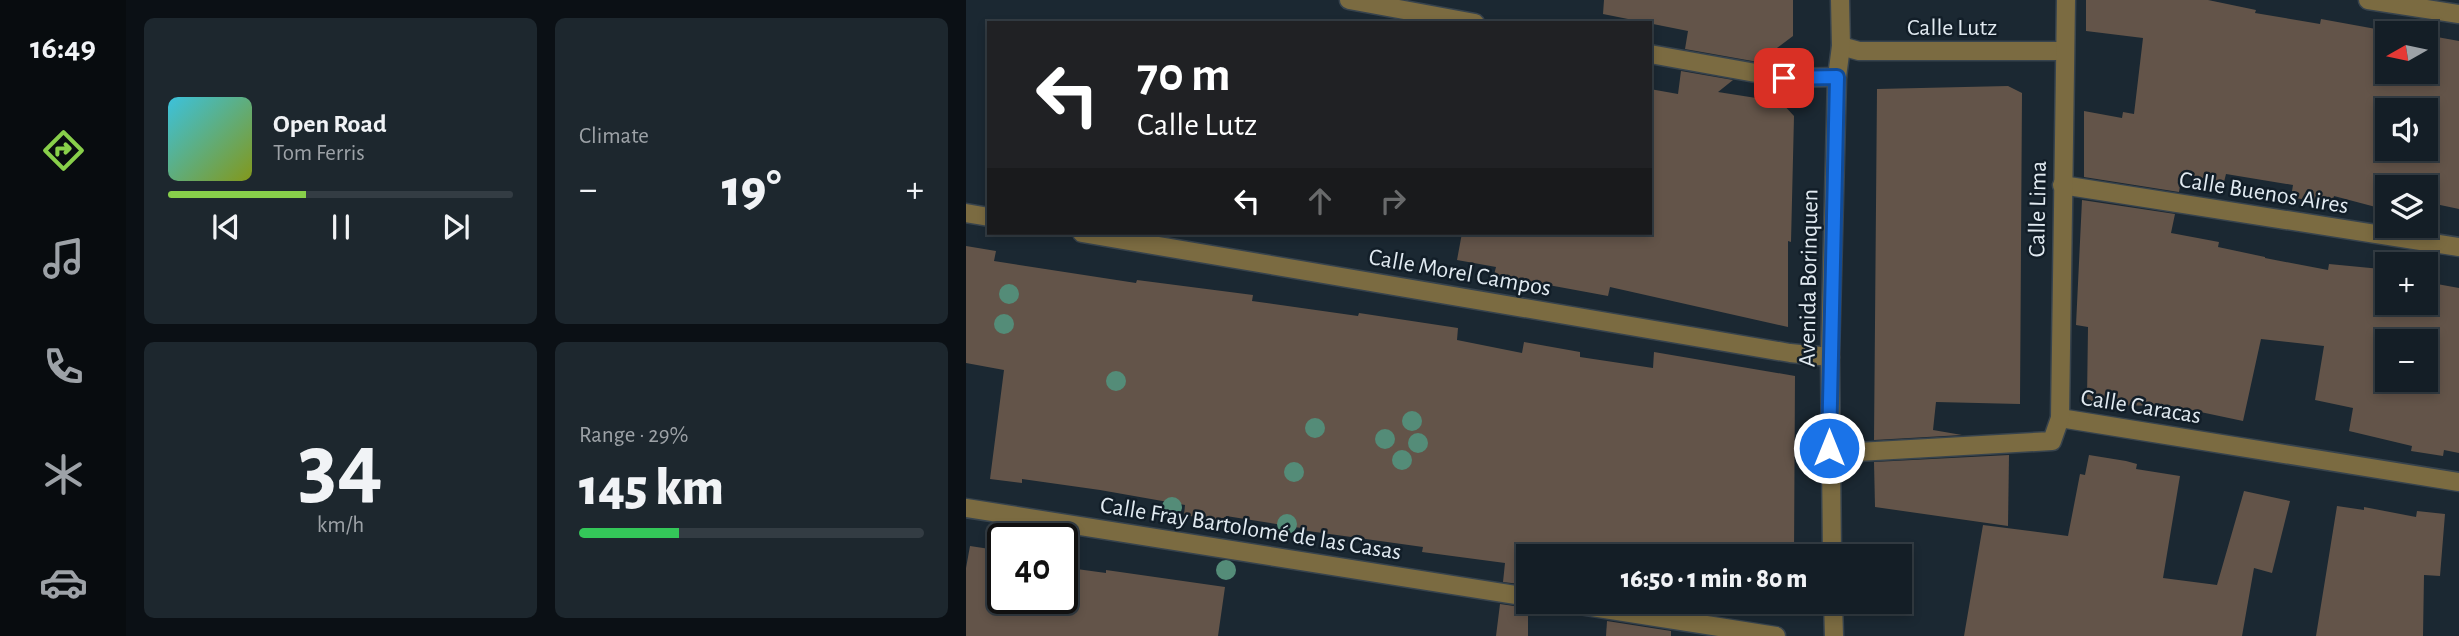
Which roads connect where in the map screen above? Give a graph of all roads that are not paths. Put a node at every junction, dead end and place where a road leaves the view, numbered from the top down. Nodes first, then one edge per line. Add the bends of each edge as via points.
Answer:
1 (1349, 0) edge
2 (1840, 0) edge
3 (2066, 0) edge
4 (2368, 0) edge
5 (2459, 14) edge
6 (1464, 21) edge
7 (1840, 46) junction
8 (2064, 51) junction
9 (1652, 54) edge
10 (1837, 77) junction
11 (2062, 185) junction
12 (966, 213) edge
13 (987, 217) edge
14 (1094, 235) edge
15 (2459, 247) edge
16 (1830, 357) junction
17 (2060, 418) junction
18 (1829, 448) junction
19 (2459, 482) edge
20 (966, 508) edge
21 (1832, 544) edge
22 (1516, 595) edge
23 (1636, 614) edge
24 (1833, 614) edge
25 (1776, 636) edge
26 (1834, 636) edge

1 - 6 street
2 - 7 street, Avenida Borinquen
3 - 8 street, Calle Lima
4 - 5 street
7 - 8 street, Calle Lutz via 1859,51
7 - 10 street, Avenida Borinquen
8 - 11 street, Calle Lima
9 - 10 street via 1784,78
10 - 16 street, Avenida Borinquen
11 - 15 street, Calle Buenos Aires
11 - 17 street, Calle Lima
12 - 13 street
14 - 16 street, Calle Morel Campos
16 - 18 street, Avenida Borinquen
17 - 18 street, Calle Caracas via 2052,441 1858,452
17 - 19 street, Calle Caracas
18 - 21 street, Avenida Borinquen
20 - 22 street, Calle Fray Bartolomé de las Casas
23 - 25 street
24 - 26 street

